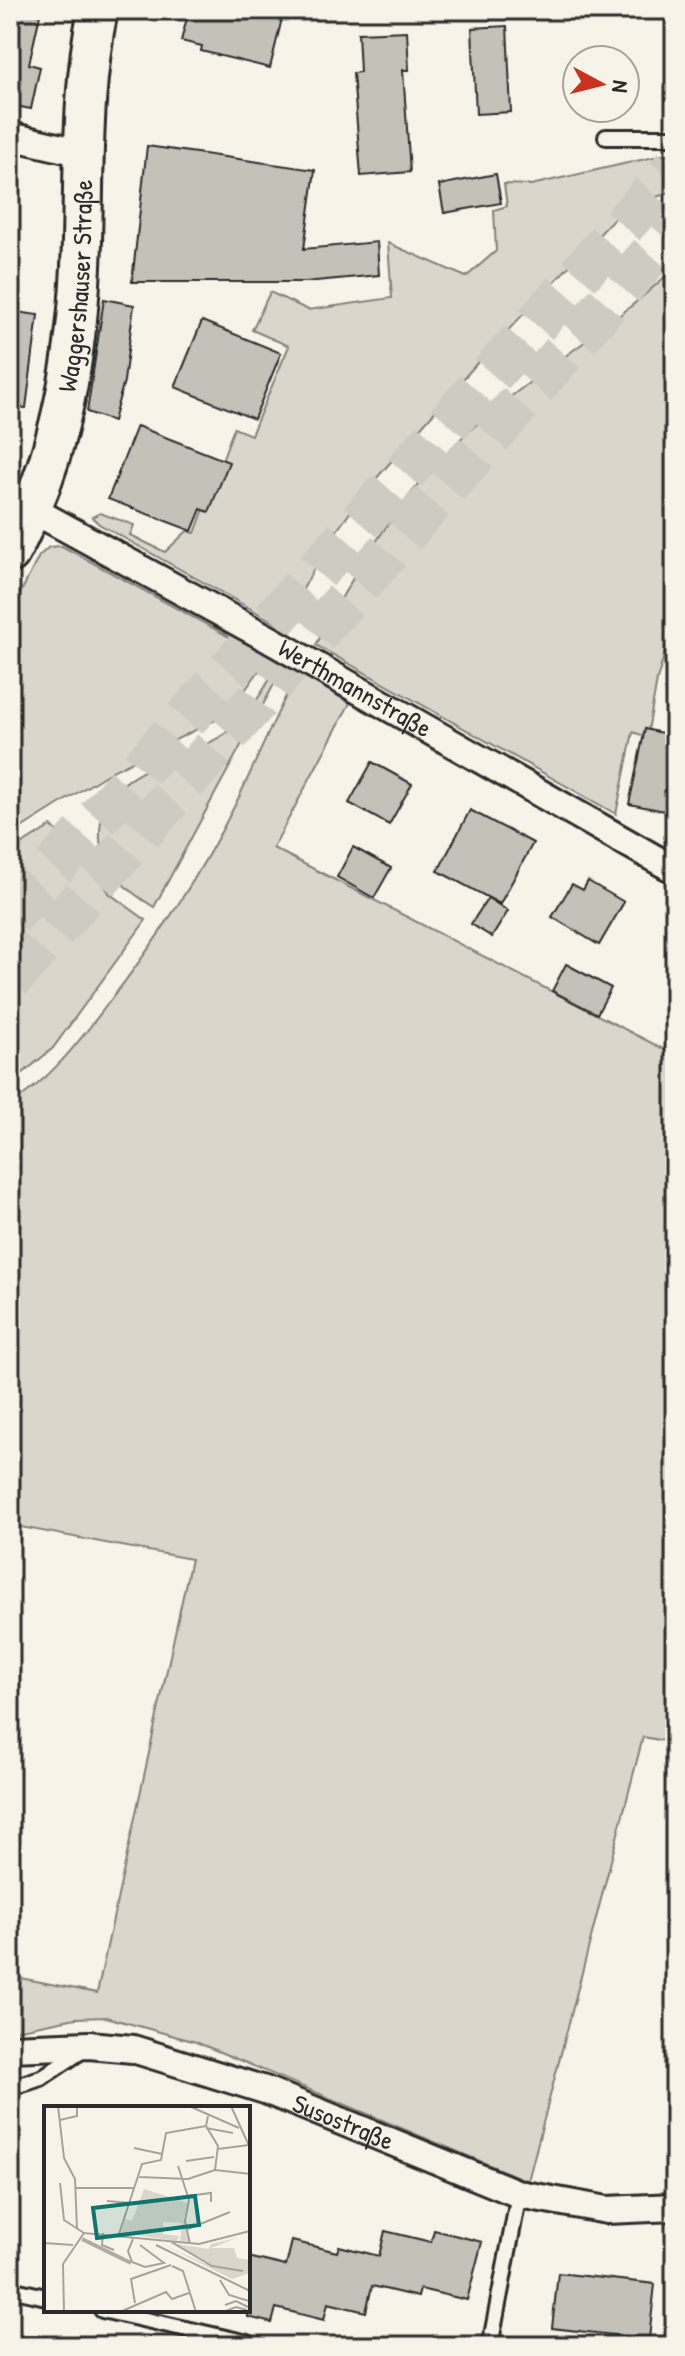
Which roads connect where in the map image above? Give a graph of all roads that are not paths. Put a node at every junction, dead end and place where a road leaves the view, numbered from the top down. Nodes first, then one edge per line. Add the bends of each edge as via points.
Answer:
1 (98, 10) edge
2 (10, 136) edge
3 (606, 137) dead end
4 (675, 137) edge
5 (83, 153) junction
6 (33, 510) junction
7 (10, 553) edge
8 (675, 870) edge
9 (89, 2045) junction
10 (10, 2048) edge
11 (10, 2088) edge
12 (519, 2194) junction
13 (675, 2207) edge
14 (10, 2289) edge
15 (44, 2297) edge
16 (111, 2312) edge
17 (248, 2343) dead end
18 (490, 2346) edge

1 - 5 street, Waggershauser Straße via 88,65
2 - 5 street
3 - 4 lane
5 - 6 street, Waggershauser Straße via 76,331 62,415
6 - 7 street, Waggershauser Straße
6 - 8 street, Werthmannstraße
9 - 10 street, Susostraße
9 - 11 lane via 41,2078
9 - 12 street, Susostraße via 133,2049 237,2080
12 - 13 street, Susostraße via 607,2210
12 - 18 lane
14 - 15 lane
16 - 17 lane

